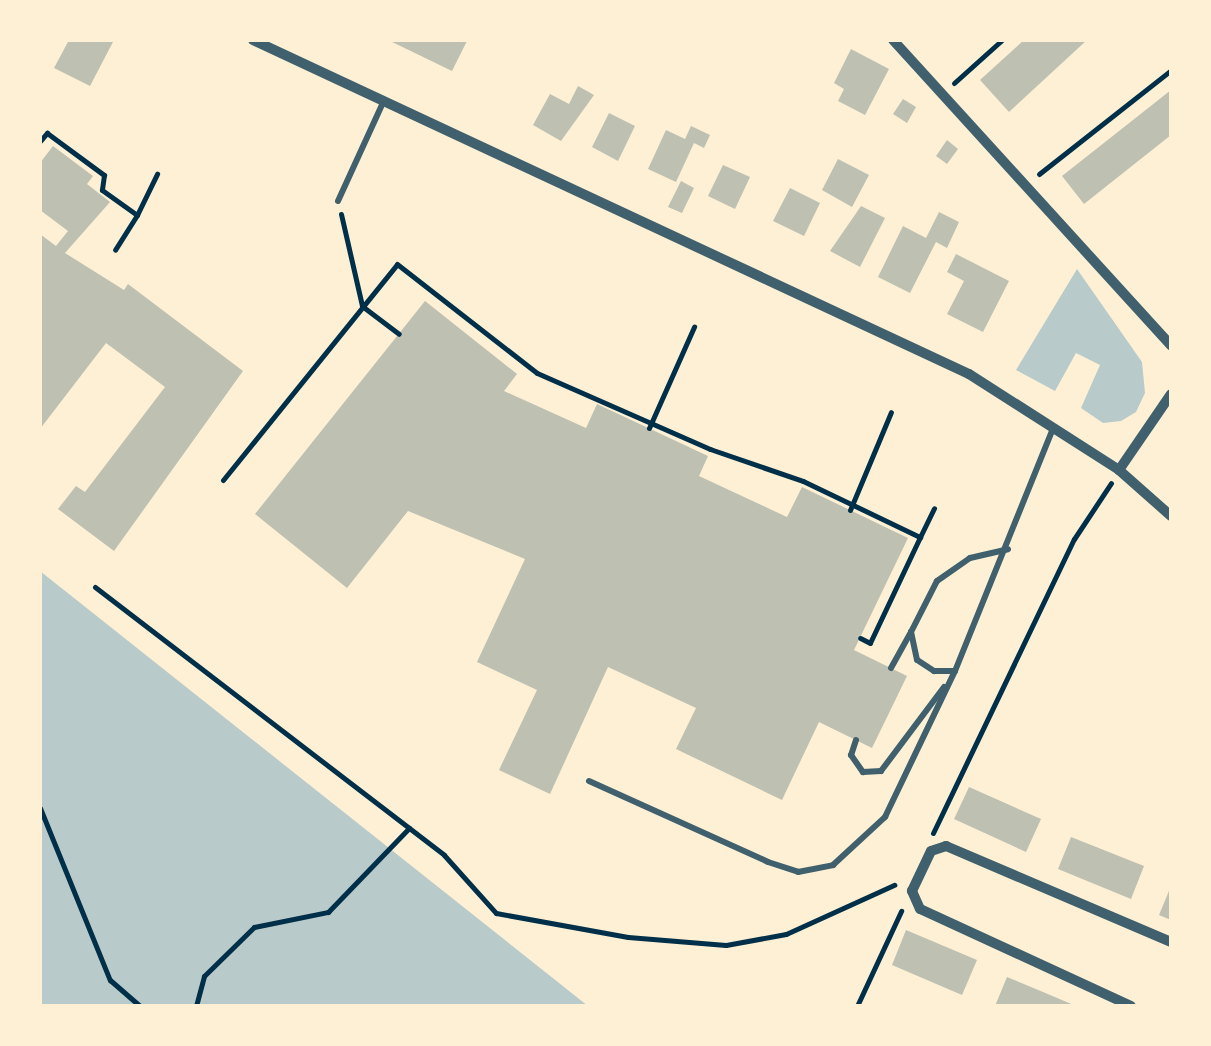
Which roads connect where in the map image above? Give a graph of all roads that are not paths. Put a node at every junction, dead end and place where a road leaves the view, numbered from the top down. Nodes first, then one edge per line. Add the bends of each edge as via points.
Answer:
1 (253, 40) edge
2 (893, 40) edge
3 (382, 105) junction
4 (338, 201) road end
5 (1171, 345) edge
6 (1171, 394) edge
7 (1053, 428) junction
8 (1119, 470) junction
9 (1171, 516) edge
10 (1008, 549) junction
11 (910, 632) junction
12 (891, 668) dead end
13 (955, 671) junction
14 (856, 740) dead end
15 (590, 781) dead end
16 (1171, 942) edge
17 (1131, 1006) edge

1 - 3 street
2 - 5 street
3 - 4 lane
3 - 7 street via 832,308 969,374
6 - 8 street
7 - 8 street
7 - 10 lane
8 - 9 street
10 - 11 lane via 970,558 937,581
10 - 13 lane
11 - 12 lane
11 - 13 lane via 917,660 934,671
13 - 14 lane via 881,770 864,772 851,755
13 - 15 lane via 886,817 833,865 798,872 768,862
16 - 17 street via 946,846 930,851 912,891 920,909

